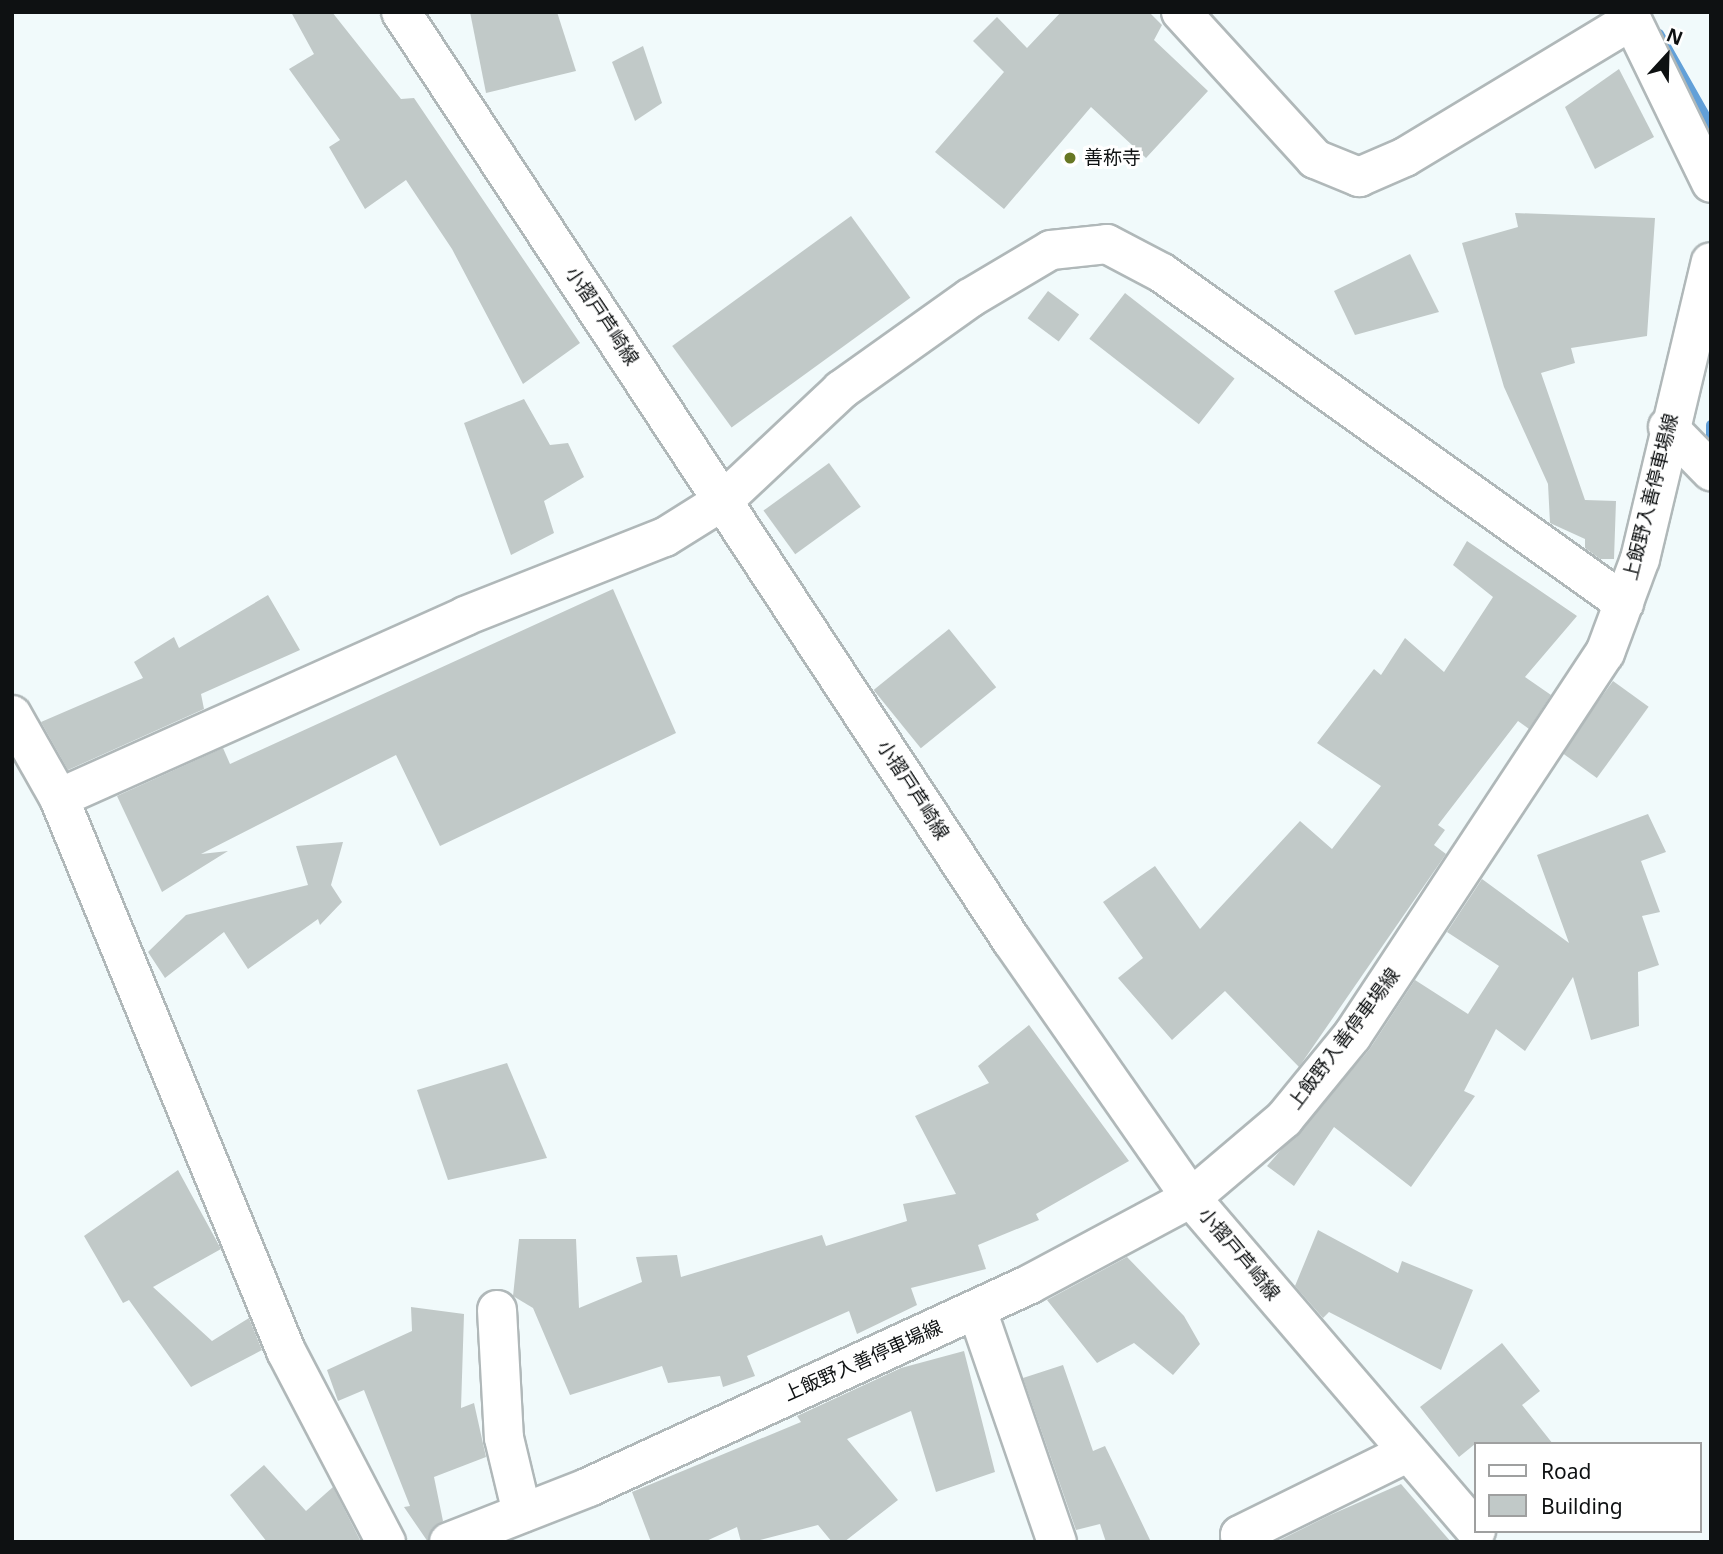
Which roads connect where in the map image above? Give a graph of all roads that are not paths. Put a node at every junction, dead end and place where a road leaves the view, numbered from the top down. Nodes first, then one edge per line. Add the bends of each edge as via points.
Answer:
1 (401, 12) edge
2 (1181, 12) edge
3 (1711, 183) edge
4 (1711, 262) edge
5 (1668, 427) junction
6 (1711, 471) edge
7 (724, 500) junction
8 (1624, 603) junction
9 (12, 715) edge
10 (59, 798) junction
11 (1191, 1198) junction
12 (497, 1310) dead end
13 (977, 1310) junction
14 (1407, 1453) junction
15 (522, 1513) junction
16 (1474, 1528) edge
17 (386, 1542) edge
18 (449, 1542) edge
19 (1057, 1542) edge
20 (1242, 1542) edge

1 - 7 street, 小摺戸芦崎線
2 - 3 street via 1315,159 1359,177 1405,157 1632,20
4 - 5 street, 上飯野入善停車場線
5 - 6 street
5 - 8 street, 上飯野入善停車場線 via 1640,559
7 - 8 street via 841,390 970,298 1051,250 1107,244 1174,281
7 - 10 street via 665,537 465,617
7 - 11 street, 小摺戸芦崎線 via 1012,941
8 - 11 street, 上飯野入善停車場線 via 1605,653 1574,702 1534,751 1352,1036 1284,1119
9 - 10 street
10 - 17 street via 286,1352
11 - 13 street, 上飯野入善停車場線
11 - 14 street, 小摺戸芦崎線
12 - 15 street via 505,1438
13 - 15 street, 上飯野入善停車場線
13 - 19 street
14 - 16 street, 小摺戸芦崎線
14 - 20 street via 1240,1535
15 - 18 street, 上飯野入善停車場線

